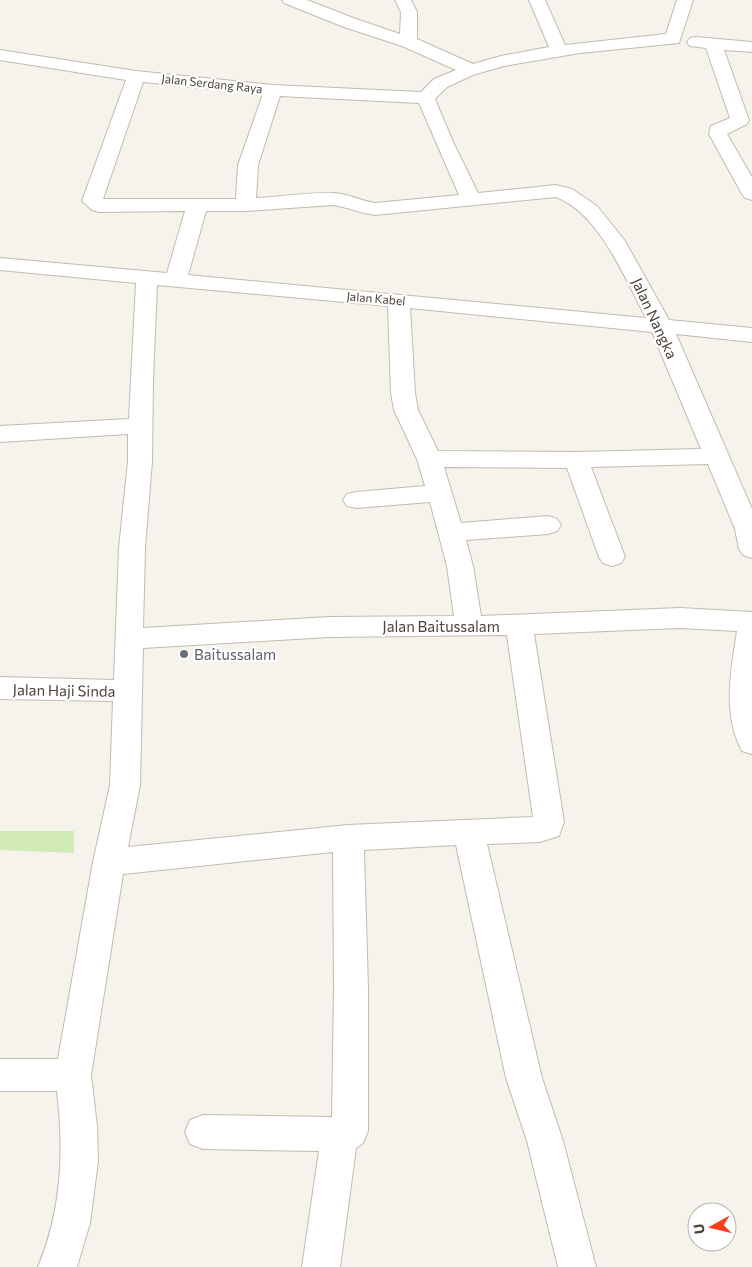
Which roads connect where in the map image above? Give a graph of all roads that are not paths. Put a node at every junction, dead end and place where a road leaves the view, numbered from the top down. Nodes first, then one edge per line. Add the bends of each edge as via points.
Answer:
1 (290, 0) edge
2 (403, 0) edge
3 (537, 0) edge
4 (684, 0) edge
5 (673, 39) junction
6 (408, 42) junction
7 (713, 44) junction
8 (752, 47) edge
9 (559, 50) junction
10 (0, 55) edge
11 (472, 70) junction
12 (136, 76) junction
13 (274, 90) junction
14 (426, 98) junction
15 (752, 194) edge
16 (471, 198) junction
17 (246, 205) junction
18 (197, 206) junction
19 (0, 264) edge
20 (147, 277) junction
21 (176, 280) junction
22 (399, 300) junction
23 (660, 326) junction
24 (752, 335) edge
25 (141, 426) junction
26 (0, 434) edge
27 (716, 456) junction
28 (429, 458) junction
29 (576, 460) junction
30 (440, 493) junction
31 (356, 500) dead end
32 (548, 525) dead end
33 (450, 532) junction
34 (750, 536) edge
35 (612, 557) dead end
36 (752, 623) edge
37 (518, 625) junction
38 (469, 626) junction
39 (130, 639) junction
40 (748, 686) edge
41 (0, 688) edge
42 (128, 691) junction
43 (752, 743) edge
44 (469, 832) junction
45 (348, 838) junction
46 (109, 862) junction
47 (0, 1075) edge
48 (73, 1075) junction
49 (203, 1132) dead end
50 (340, 1134) junction
51 (57, 1267) edge
52 (321, 1267) edge
53 (577, 1267) edge

1 - 6 street
2 - 6 street via 409,12
3 - 9 street
4 - 5 street
5 - 7 street
5 - 9 street
6 - 11 street
7 - 8 street
7 - 15 street via 740,120 722,127 718,134
9 - 11 street
10 - 12 street, Jalan Serdang Raya
11 - 14 street via 435,86
12 - 13 street, Jalan Serdang Raya
12 - 18 street, Jalan Nangka via 92,201 99,206
13 - 14 street, Jalan Serdang Raya
13 - 17 street via 248,165
14 - 16 street
16 - 17 street, Jalan Nangka via 375,209 341,200
16 - 23 street, Jalan Nangka via 556,191 575,198 590,210 618,245
17 - 18 street, Jalan Nangka
18 - 21 street
19 - 20 street, Jalan Kabel
20 - 21 street, Jalan Kabel
20 - 25 street
21 - 22 street, Jalan Kabel
22 - 23 street, Jalan Kabel
22 - 28 street via 403,393 412,425
23 - 24 street, Jalan Kabel
23 - 27 street, Jalan Nangka
25 - 26 street
25 - 39 street via 132,548
27 - 29 street
27 - 34 street, Jalan Nangka
28 - 29 street
28 - 30 street
29 - 35 street
30 - 31 street
30 - 33 street
32 - 33 street
33 - 38 street via 460,566
36 - 37 street, Jalan Baitussalam via 680,618
36 - 40 street
37 - 38 street, Jalan Baitussalam
37 - 44 street via 548,827
38 - 39 street, Jalan Baitussalam via 329,627
39 - 42 street
40 - 43 street via 742,702
41 - 42 street, Jalan Haji Sinda
42 - 46 street via 125,785
44 - 45 street
44 - 53 street via 524,1078 545,1141
45 - 46 street
45 - 50 street via 350,1131
46 - 48 street
47 - 48 street
48 - 51 street via 80,1161 71,1223
49 - 50 street
50 - 52 street

